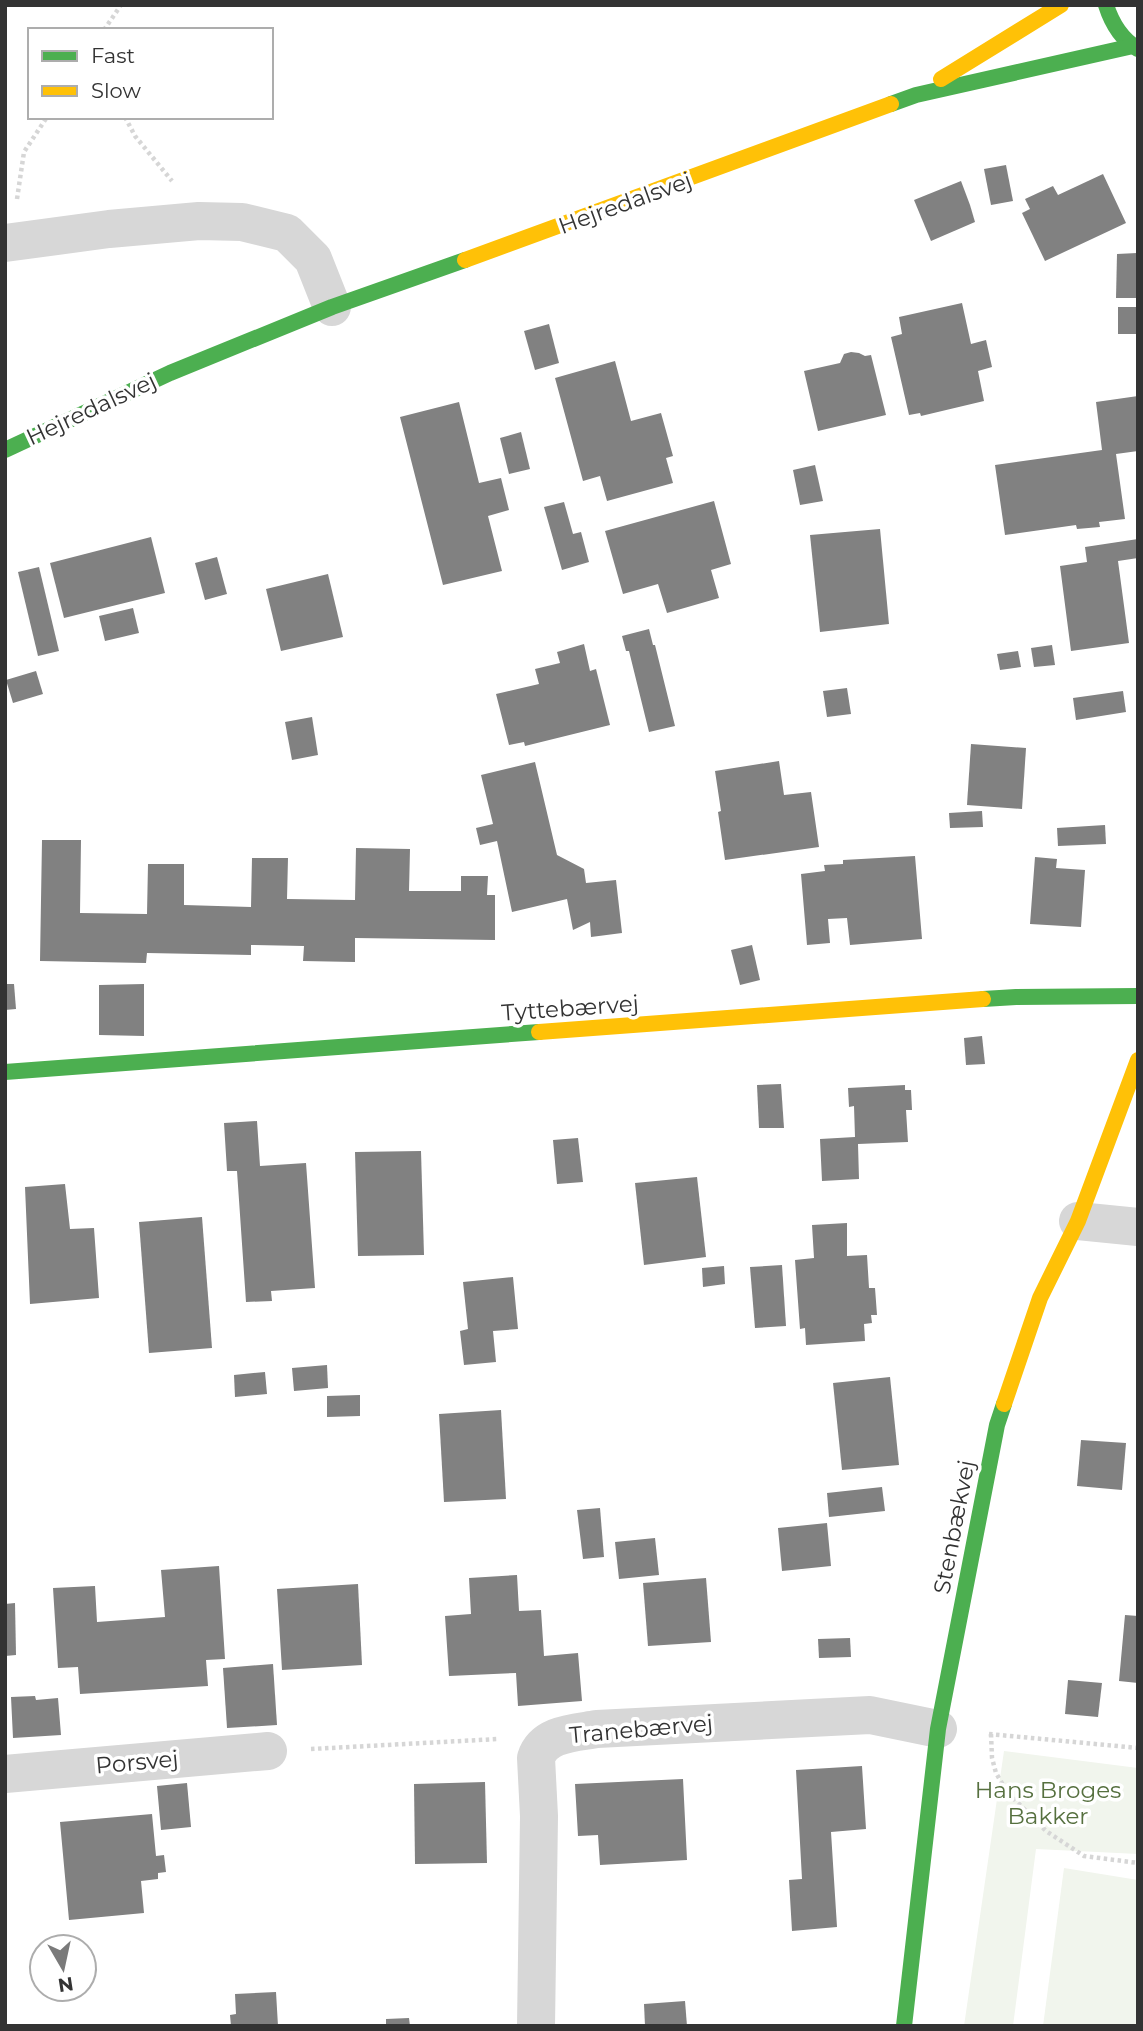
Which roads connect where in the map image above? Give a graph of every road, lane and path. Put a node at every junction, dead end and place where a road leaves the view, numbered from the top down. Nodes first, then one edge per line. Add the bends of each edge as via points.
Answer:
1 (121, 5) edge
2 (1061, 5) edge
3 (1106, 5) edge
4 (108, 28) edge
5 (1135, 48) edge
6 (916, 95) junction
7 (46, 119) edge
8 (126, 119) edge
9 (199, 221) junction
10 (8, 242) edge
11 (332, 307) junction
12 (5, 450) edge
13 (1138, 996) edge
14 (1138, 1060) edge
15 (5, 1072) edge
16 (1078, 1221) junction
17 (1138, 1227) edge
18 (938, 1729) junction
19 (991, 1734) junction
20 (1138, 1748) edge
21 (538, 1750) junction
22 (268, 1751) joint
23 (5, 1774) edge
24 (1138, 1863) edge
25 (536, 2026) edge
26 (904, 2026) edge

1 - 4 path
2 - 6 street, Hejredalsvej
3 - 5 street via 1119,33
5 - 6 street, Hejredalsvej
6 - 11 street, Hejredalsvej
7 - 10 path via 24,152
8 - 9 path
9 - 10 street
9 - 11 street via 242,222 287,233 313,259
11 - 12 street, Hejredalsvej via 170,373
13 - 15 street, Tyttebærvej via 1016,997
14 - 16 street, Stenbækvej
16 - 17 street
16 - 18 street, Stenbækvej via 1040,1298 997,1425
18 - 19 path
18 - 21 street, Tranebærvej via 870,1715 606,1728 559,1736
18 - 26 street, Stenbækvej
19 - 20 path
19 - 24 path via 996,1773 1007,1792 1046,1831 1084,1856
21 - 22 path via 516,1738
21 - 25 street, Tranebærvej
22 - 23 street, Porsvej

